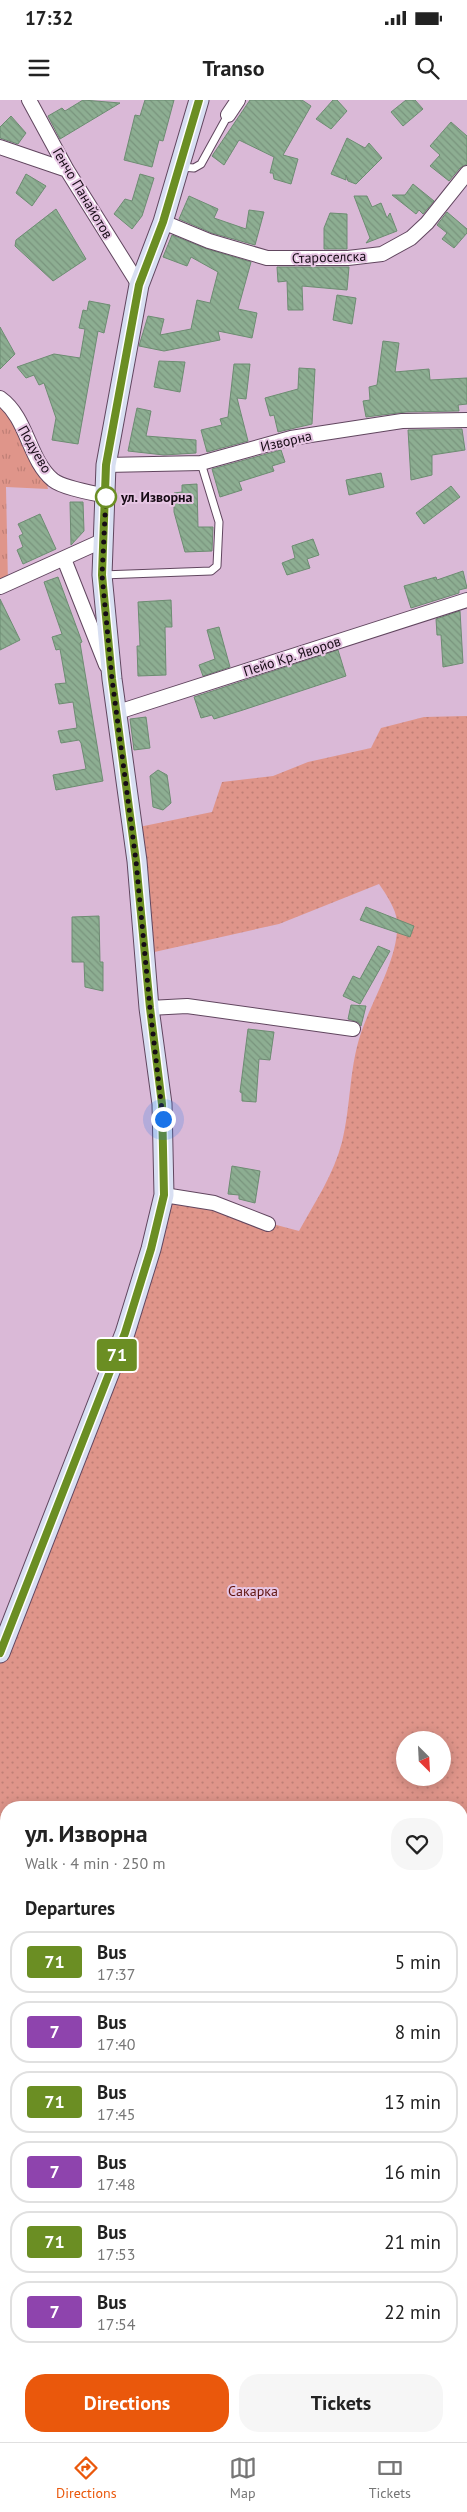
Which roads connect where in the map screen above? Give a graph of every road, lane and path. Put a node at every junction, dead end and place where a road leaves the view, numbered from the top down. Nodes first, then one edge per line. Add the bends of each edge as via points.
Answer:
1 (29, 100) edge
2 (199, 100) edge
3 (238, 100) edge
4 (228, 116) joint
5 (0, 147) edge
6 (181, 167) junction
7 (67, 170) junction
8 (467, 172) edge
9 (163, 222) junction
10 (139, 285) junction
11 (0, 398) edge
12 (467, 420) edge
13 (201, 463) junction
14 (106, 465) junction
15 (106, 496) junction
16 (104, 540) junction
17 (64, 559) junction
18 (102, 575) junction
19 (0, 587) edge
20 (467, 600) edge
21 (112, 679) junction
22 (118, 712) junction
23 (150, 1008) junction
24 (353, 1029) dead end
25 (164, 1195) junction
26 (268, 1224) dead end
27 (0, 1653) edge

1 - 7 street, Генчо Панайотов
2 - 6 main road
3 - 4 street
4 - 6 lane via 201,164 194,168
5 - 7 street
6 - 9 main road
7 - 10 street, Генчо Панайотов
8 - 9 street, Староселска via 427,223 411,238 382,254 348,258 267,258 209,241
9 - 10 main road
10 - 14 main road
11 - 15 street, Подуево via 17,416 43,469 55,481
12 - 13 street, Изворна via 402,421 301,437
13 - 14 street, Изворна
13 - 18 lane via 219,522 218,566 211,571
14 - 15 main road
15 - 16 main road
16 - 17 street
16 - 18 main road
17 - 19 street
17 - 21 street
18 - 21 main road
20 - 22 street, Пейо Кр. Яворов
21 - 22 main road
22 - 23 main road
23 - 24 street via 187,1006
23 - 25 main road via 162,1104
25 - 26 street via 214,1203
25 - 27 main road via 125,1333

